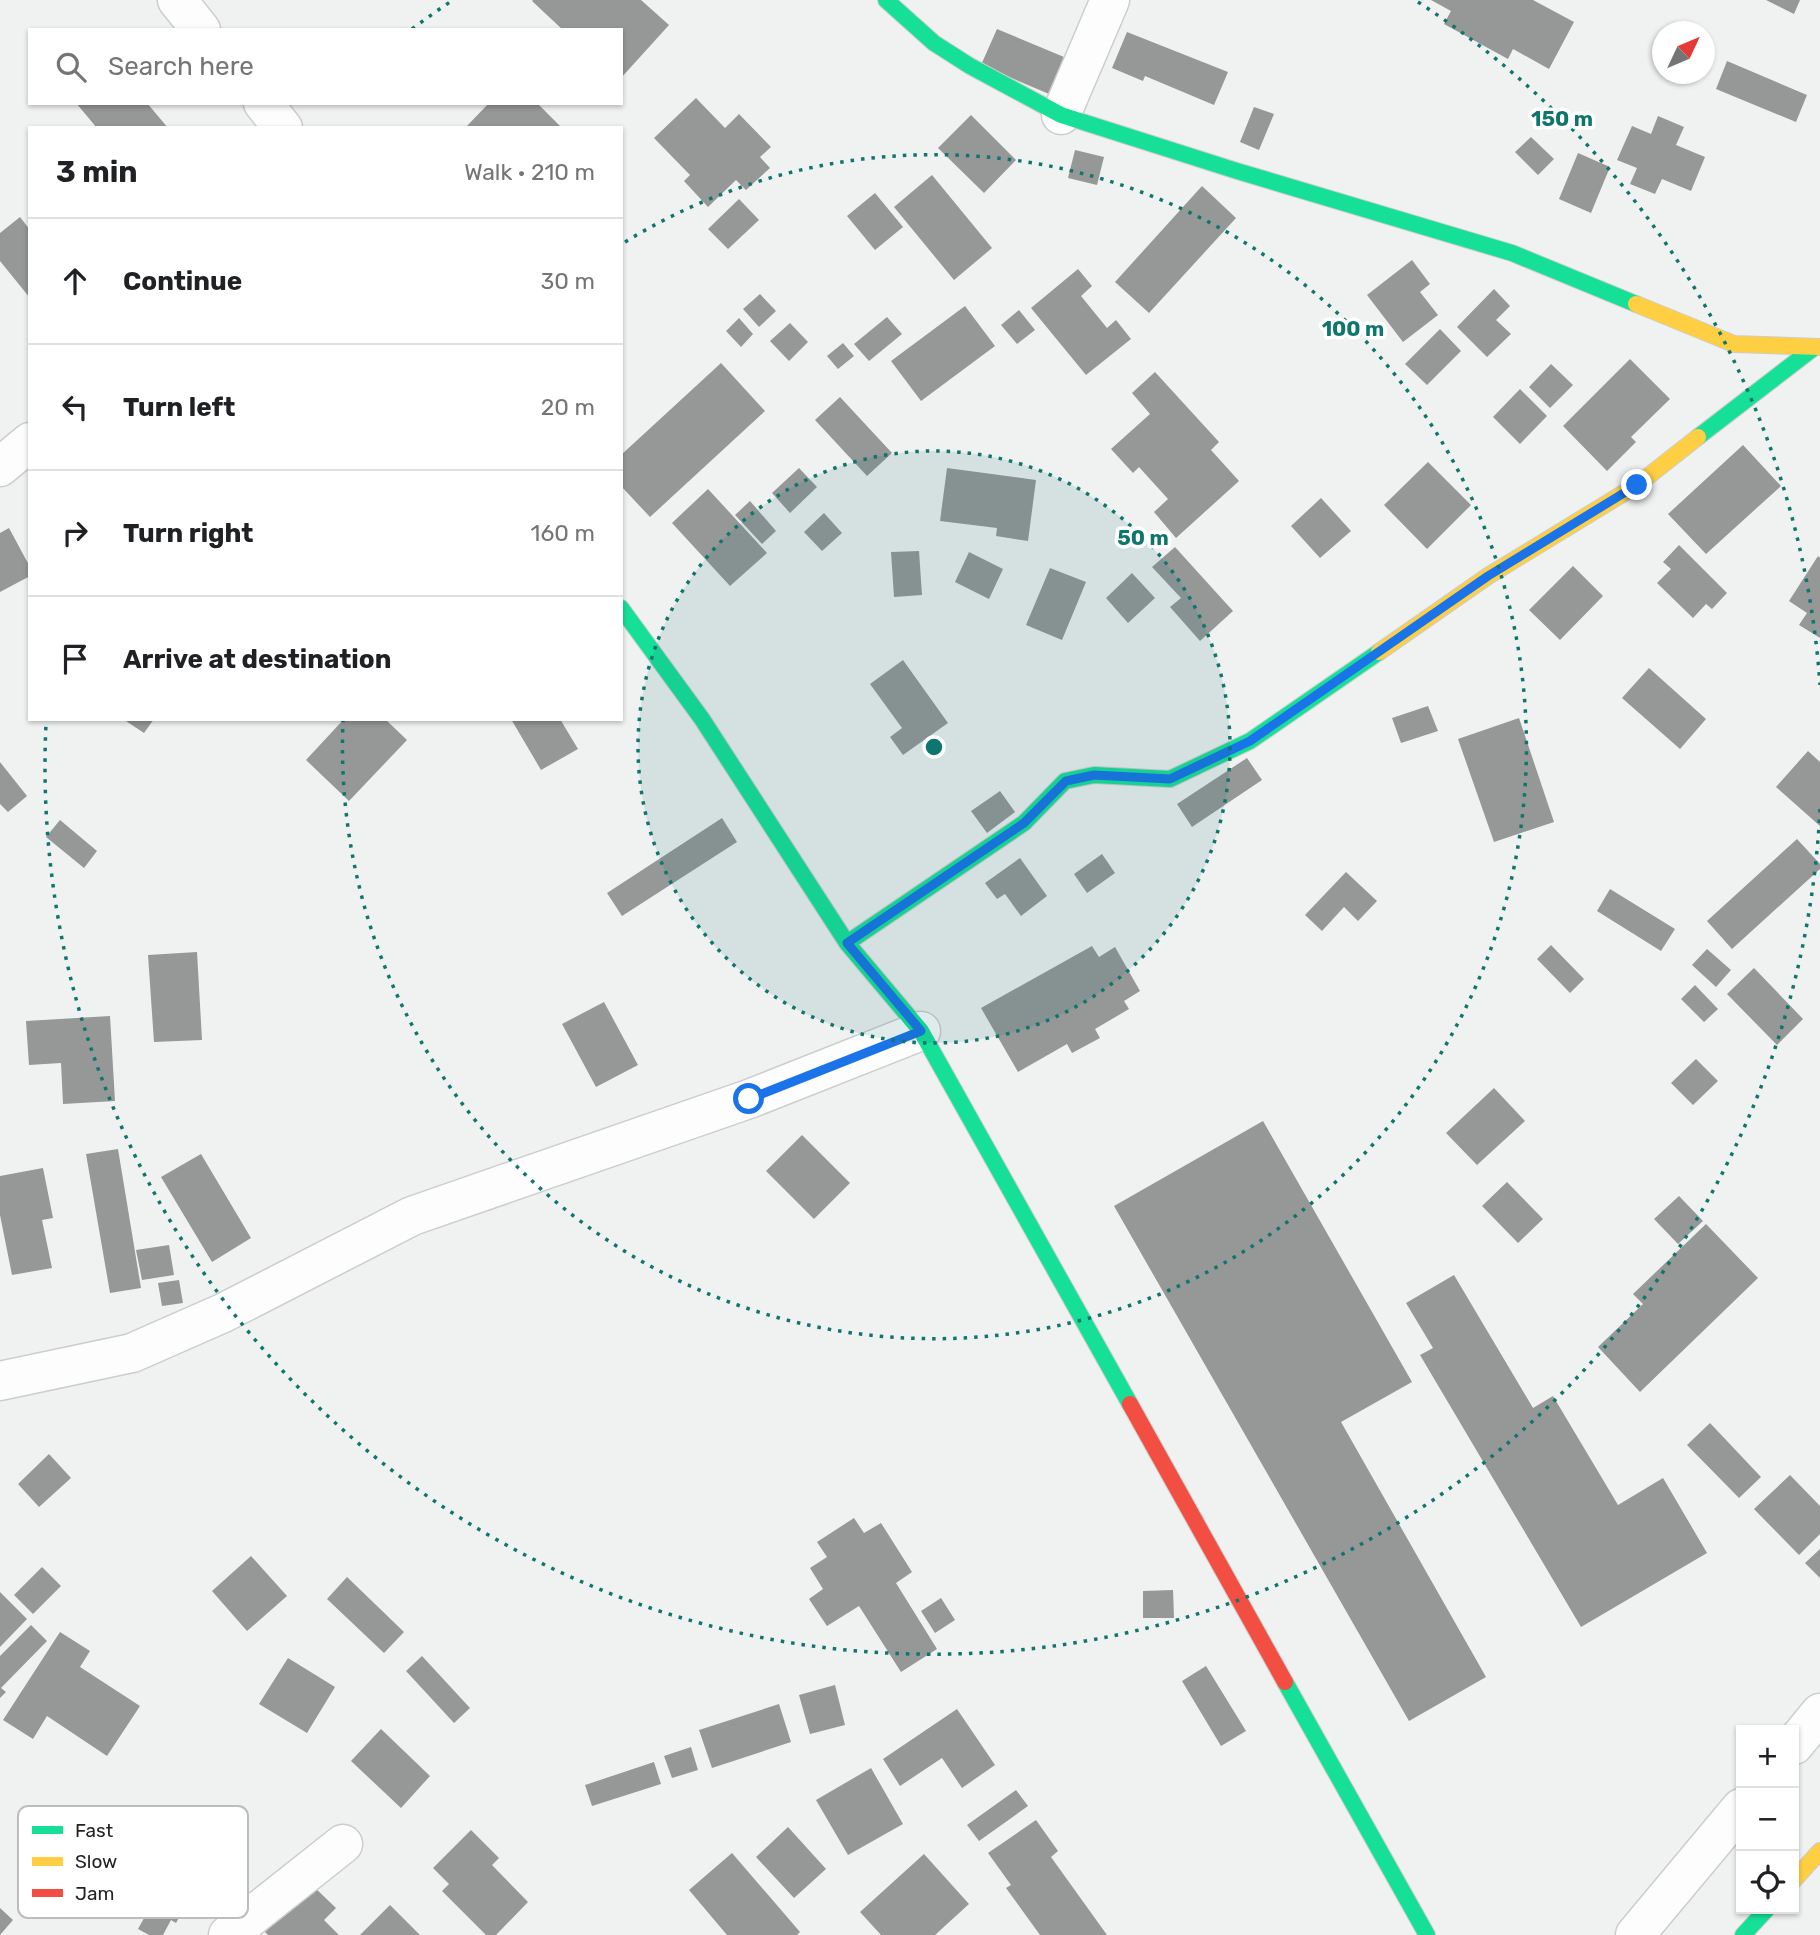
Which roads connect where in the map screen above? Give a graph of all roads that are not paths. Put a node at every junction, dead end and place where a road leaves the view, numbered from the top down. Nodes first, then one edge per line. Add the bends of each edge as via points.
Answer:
1 (177, 0) edge
2 (886, 0) edge
3 (1110, 0) edge
4 (199, 28) edge
5 (265, 105) edge
6 (1061, 115) junction
7 (281, 126) edge
8 (1817, 347) edge
9 (28, 444) edge
10 (0, 467) edge
11 (623, 611) edge
12 (847, 943) junction
13 (921, 1031) junction
14 (0, 1381) edge
15 (1820, 1713) edge
16 (1799, 1739) edge
17 (1736, 1814) edge
18 (343, 1844) dead end
19 (1820, 1851) edge
20 (1799, 1874) edge
21 (1762, 1914) edge
22 (228, 1935) edge
23 (1427, 1935) edge
24 (1635, 1935) edge
25 (1743, 1935) edge

1 - 4 street
2 - 6 street via 961,61
3 - 6 street
5 - 7 street
6 - 8 street via 1512,253 1734,344
8 - 12 street via 1637,485 1488,576 1250,741 1170,779 1094,775 1066,781 1024,823
9 - 10 street
11 - 12 street via 702,719
12 - 13 street
13 - 14 street via 749,1099 412,1216 223,1313 132,1353
13 - 23 street
15 - 16 street
17 - 24 street
18 - 22 street
19 - 20 street
21 - 25 street

